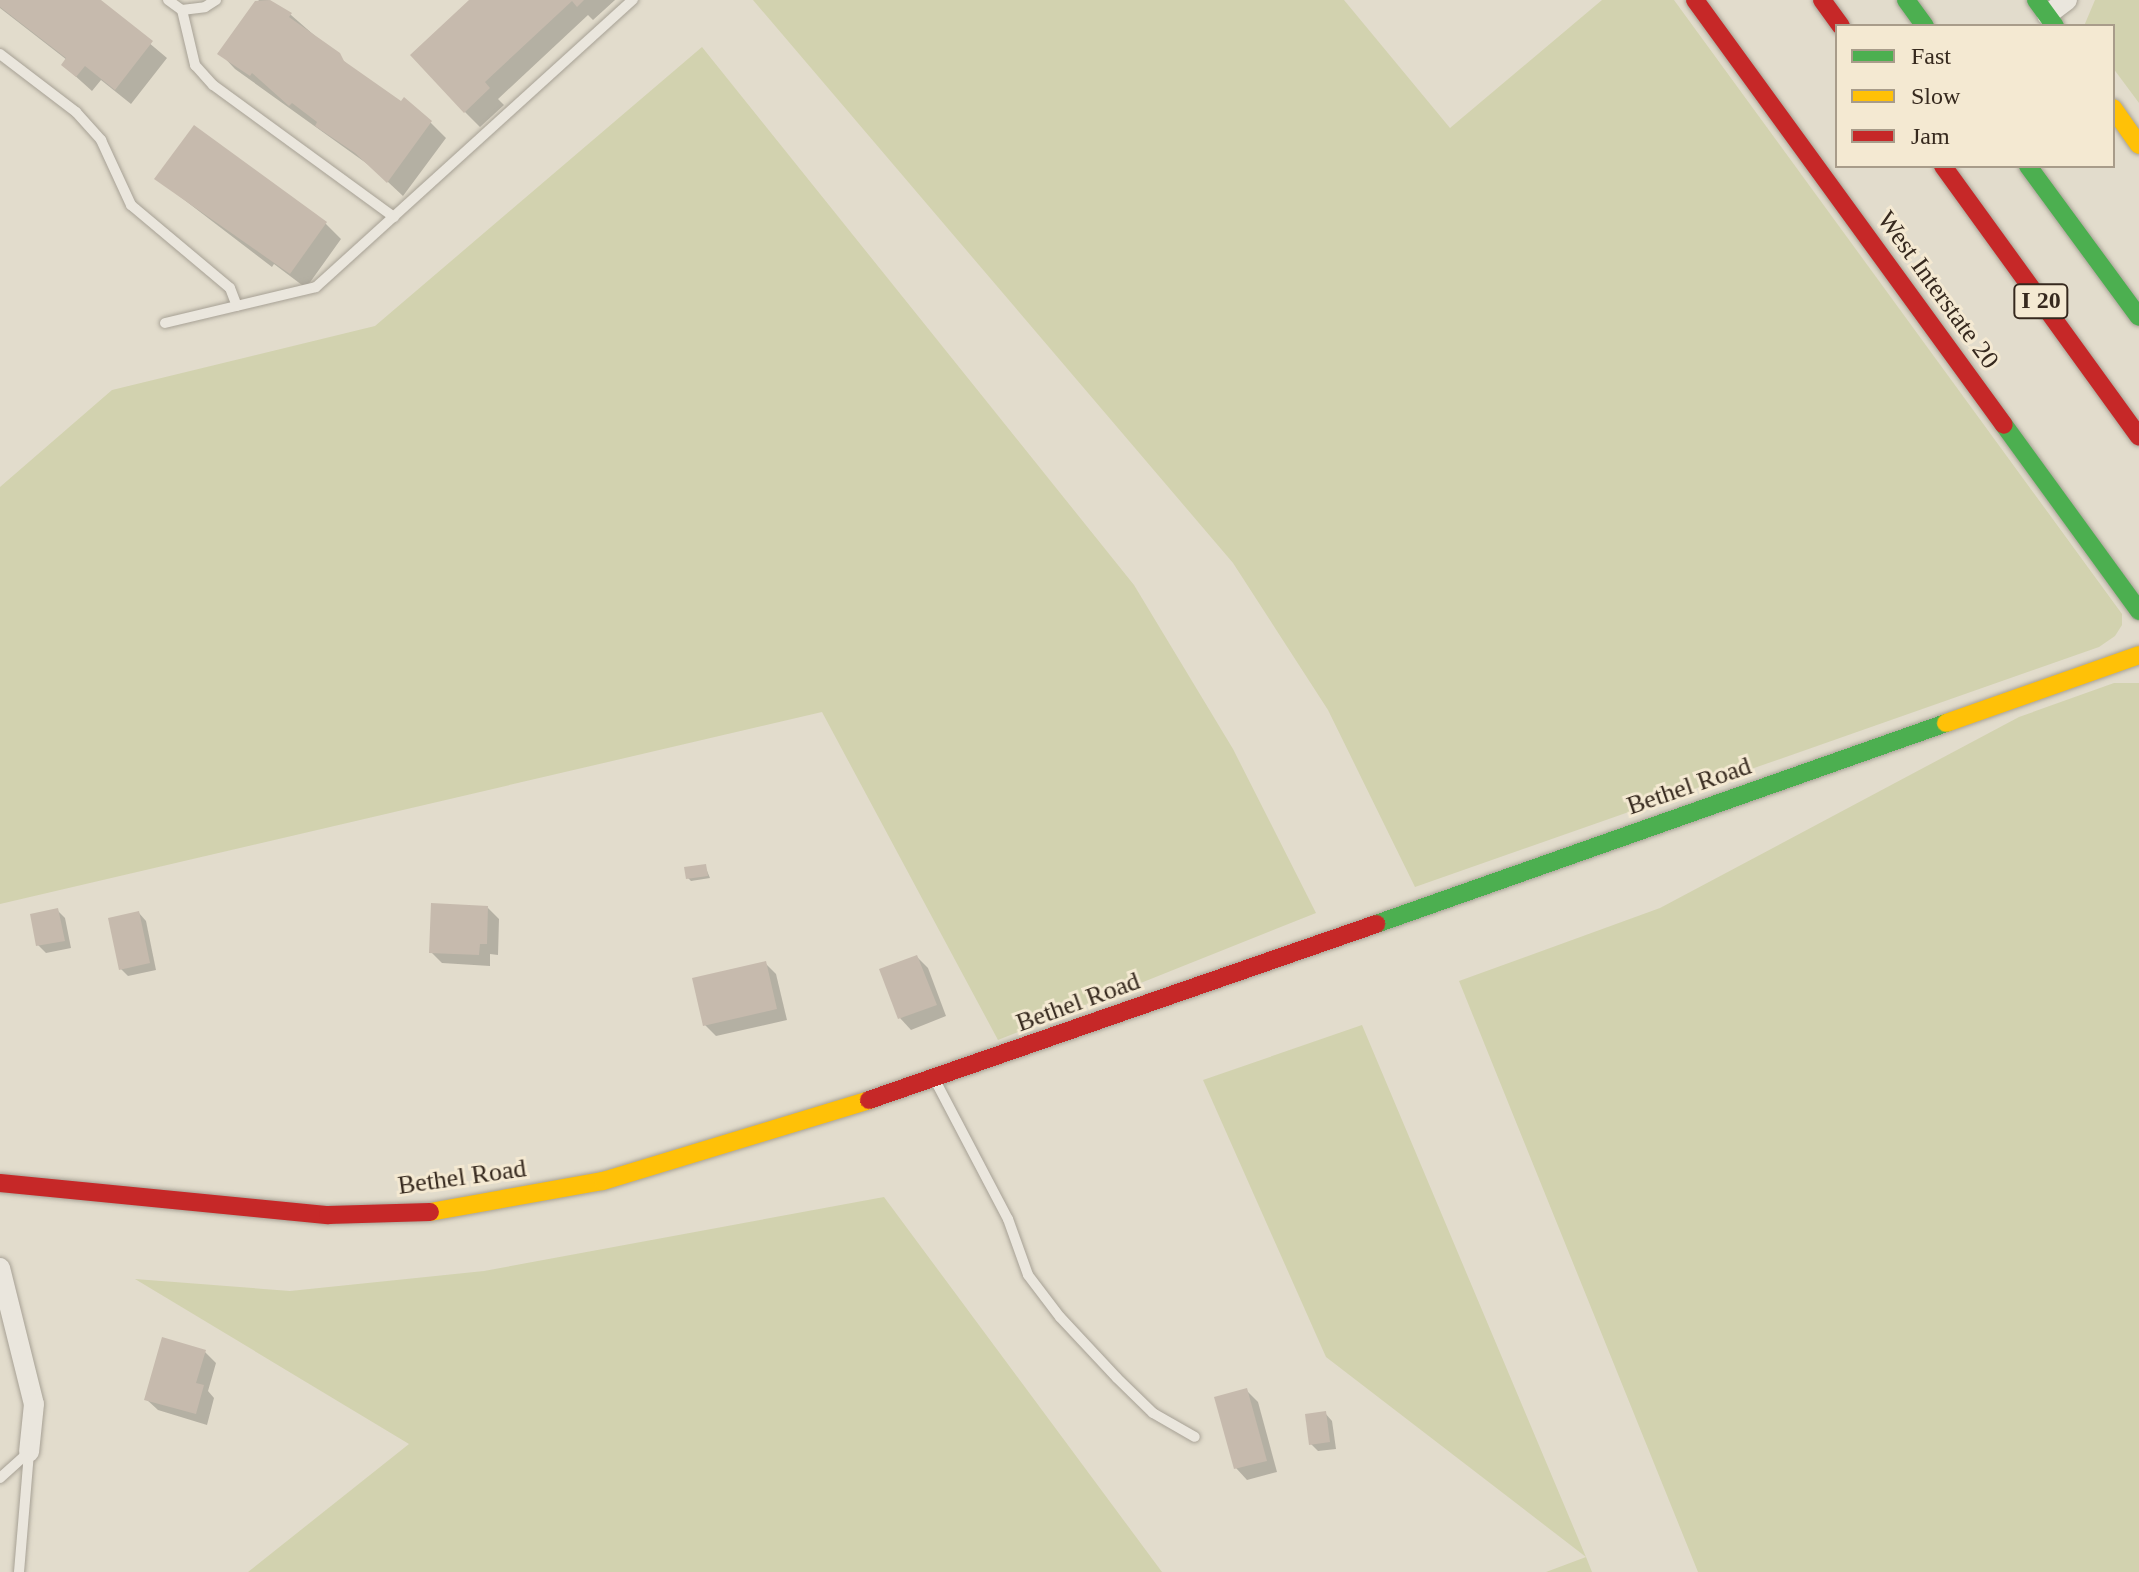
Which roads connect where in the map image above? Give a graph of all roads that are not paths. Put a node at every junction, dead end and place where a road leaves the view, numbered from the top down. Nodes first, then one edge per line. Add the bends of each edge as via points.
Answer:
1 (168, 0) edge
2 (216, 0) edge
3 (633, 0) edge
4 (1695, 0) edge
5 (1822, 0) edge
6 (1906, 0) edge
7 (2067, 0) edge
8 (182, 10) junction
9 (2046, 14) edge
10 (1840, 24) edge
11 (1924, 24) edge
12 (0, 54) edge
13 (2115, 111) edge
14 (2139, 145) edge
15 (1944, 168) edge
16 (2029, 168) edge
17 (394, 217) junction
18 (237, 306) junction
19 (2139, 317) edge
20 (165, 323) dead end
21 (2139, 437) edge
22 (2139, 611) edge
23 (2139, 655) edge
24 (935, 1080) junction
25 (0, 1183) edge
26 (0, 1268) edge
27 (1195, 1437) dead end
28 (29, 1452) junction
29 (0, 1478) edge
30 (19, 1572) edge

1 - 8 lane
2 - 8 lane
3 - 17 lane
4 - 22 main road, West Interstate 20
5 - 10 main road
6 - 11 main road
7 - 9 street
8 - 17 lane via 195,65 213,85
12 - 18 lane via 76,112 101,140 131,205 230,288
13 - 14 main road
15 - 21 main road, I 20
16 - 19 main road, I 20
17 - 18 lane via 316,287
18 - 20 lane
23 - 24 main road, Bethel Road
24 - 25 main road, Bethel Road via 603,1181 447,1211 328,1215
24 - 27 lane via 1008,1219 1028,1275 1060,1317 1153,1413
26 - 28 street via 34,1404
28 - 29 lane
28 - 30 lane

